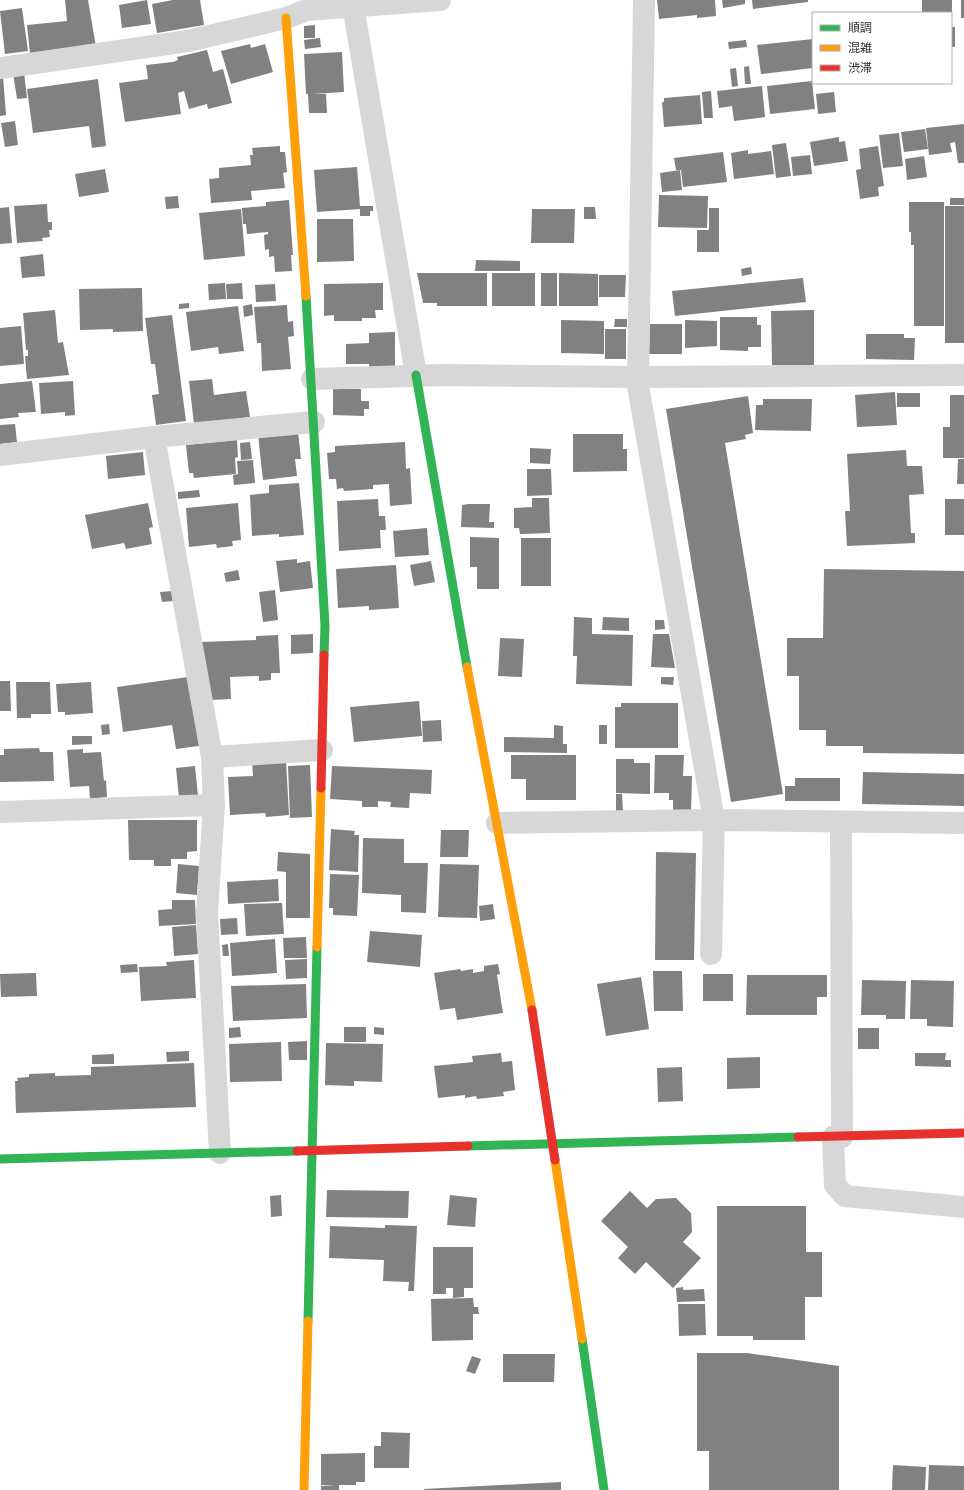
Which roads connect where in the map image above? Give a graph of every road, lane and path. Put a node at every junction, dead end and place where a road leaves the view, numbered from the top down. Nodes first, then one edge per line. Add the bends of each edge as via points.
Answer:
1 (440, 0) edge
2 (644, 0) edge
3 (353, 3) edge
4 (286, 18) junction
5 (0, 68) edge
6 (416, 375) junction
7 (964, 375) edge
8 (639, 377) junction
9 (312, 379) junction
10 (314, 422) junction
11 (154, 437) junction
12 (0, 455) edge
13 (322, 750) junction
14 (212, 757) junction
15 (214, 805) junction
16 (0, 812) edge
17 (714, 820) junction
18 (842, 822) junction
19 (497, 823) junction
20 (964, 823) edge
21 (711, 954) dead end
22 (964, 1133) edge
23 (838, 1137) junction
24 (552, 1144) junction
25 (312, 1151) junction
26 (220, 1153) junction
27 (0, 1159) edge
28 (964, 1207) edge
29 (304, 1490) edge
30 (604, 1490) edge

1 - 3 street
2 - 8 street
3 - 4 street via 307,10
3 - 6 street
4 - 5 street via 188,41
4 - 9 street
6 - 8 street
6 - 9 street
6 - 19 street
7 - 8 street
8 - 17 street via 638,386
9 - 10 street
10 - 11 street
10 - 13 street via 325,626
11 - 12 street
11 - 14 street
13 - 14 street
13 - 25 street
14 - 15 street
15 - 16 street
15 - 26 street via 207,912
17 - 18 street
17 - 19 street
17 - 21 street
18 - 20 street
18 - 23 street
19 - 24 street via 527,980
22 - 23 street
23 - 24 street
23 - 28 street via 835,1185 846,1196
24 - 25 street
24 - 30 street
25 - 26 street
25 - 29 street
26 - 27 street

